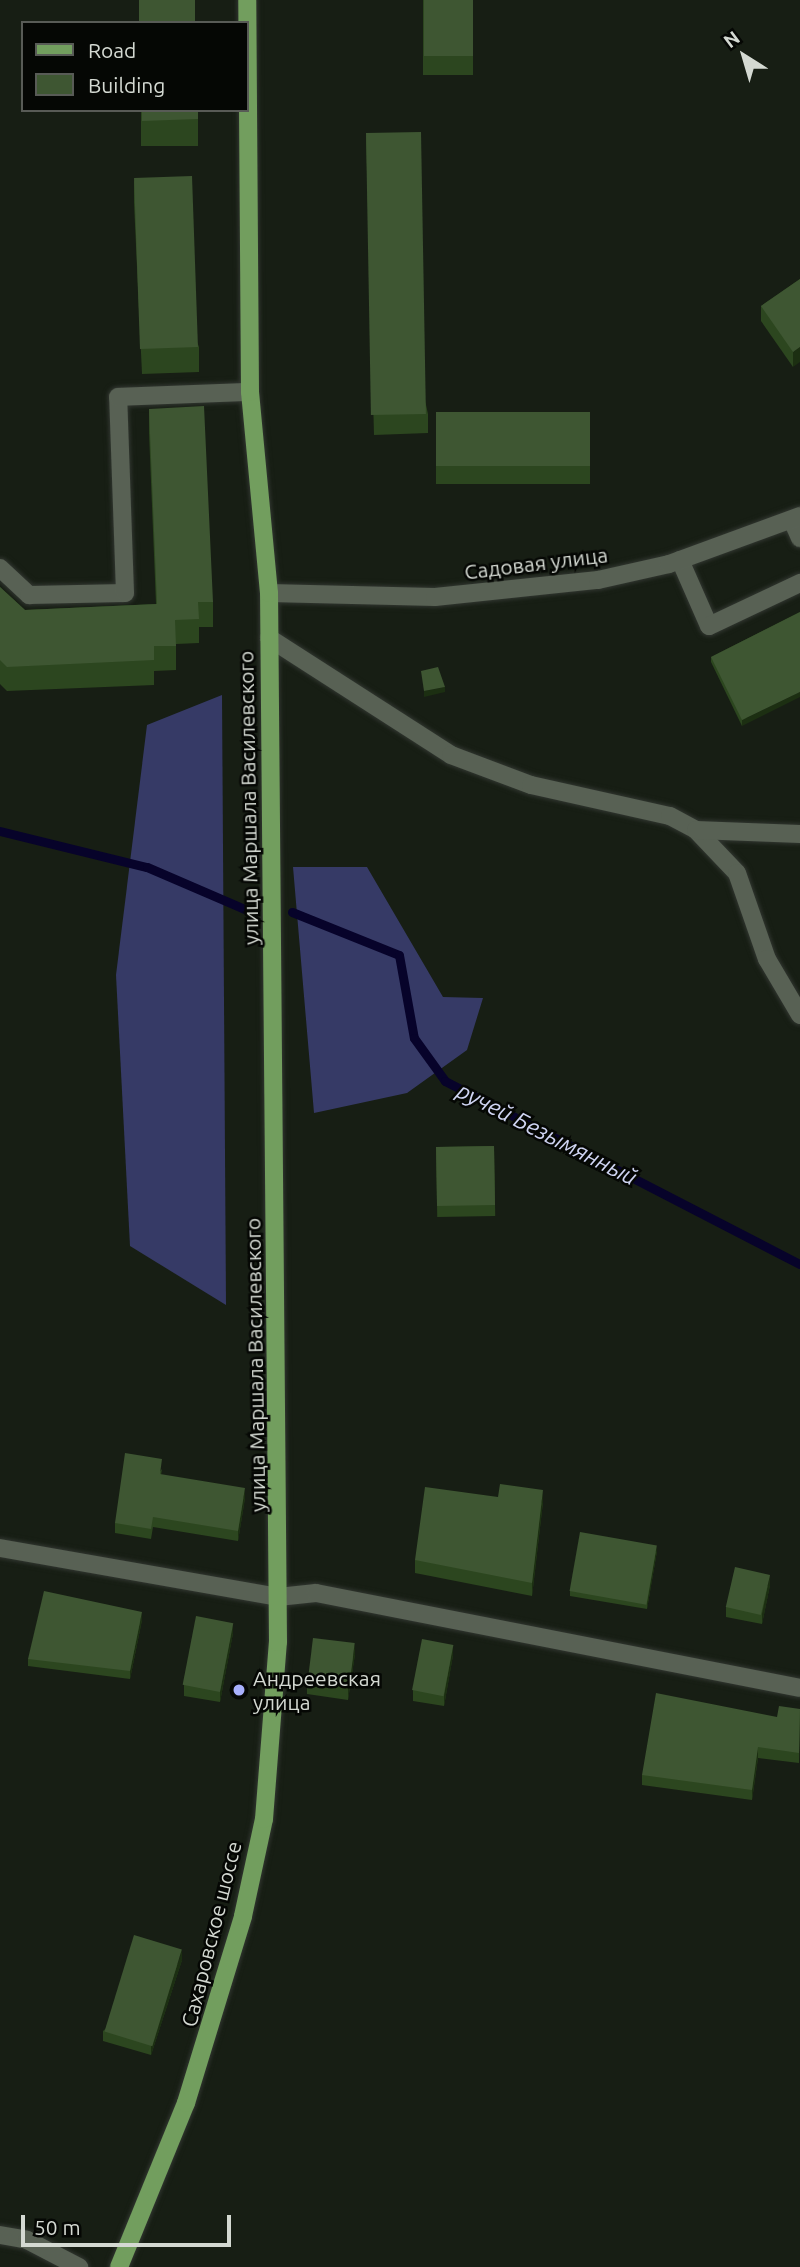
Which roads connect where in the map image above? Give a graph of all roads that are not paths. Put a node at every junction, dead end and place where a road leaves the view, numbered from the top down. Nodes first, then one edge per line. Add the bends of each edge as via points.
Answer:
1 (247, 0) edge
2 (247, 21) edge
3 (248, 112) edge
4 (250, 392) junction
5 (796, 518) edge
6 (800, 538) edge
7 (680, 560) junction
8 (0, 568) edge
9 (800, 583) edge
10 (269, 593) junction
11 (268, 638) junction
12 (696, 830) junction
13 (800, 834) edge
14 (800, 1015) edge
15 (0, 1548) edge
16 (278, 1597) junction
17 (800, 1688) edge
18 (0, 2235) edge
19 (79, 2267) edge
20 (119, 2267) edge

1 - 2 main road, улица Маршала Василевского
3 - 4 main road, улица Маршала Василевского
4 - 8 street via 118,397 125,593 29,595
4 - 10 main road, улица Маршала Василевского
5 - 6 street
5 - 7 street, Садовая улица
7 - 9 street via 709,626
7 - 10 street, Садовая улица via 598,580 476,594 354,598
10 - 11 main road, улица Маршала Василевского
11 - 12 street via 451,755 531,785 670,816
11 - 16 main road, улица Маршала Василевского
12 - 13 street
12 - 14 street via 737,873 767,959
15 - 16 street
16 - 17 street via 316,1593
16 - 20 main road, Сахаровское шоссе via 264,1819 243,1916 186,2102
18 - 19 street via 27,2240

